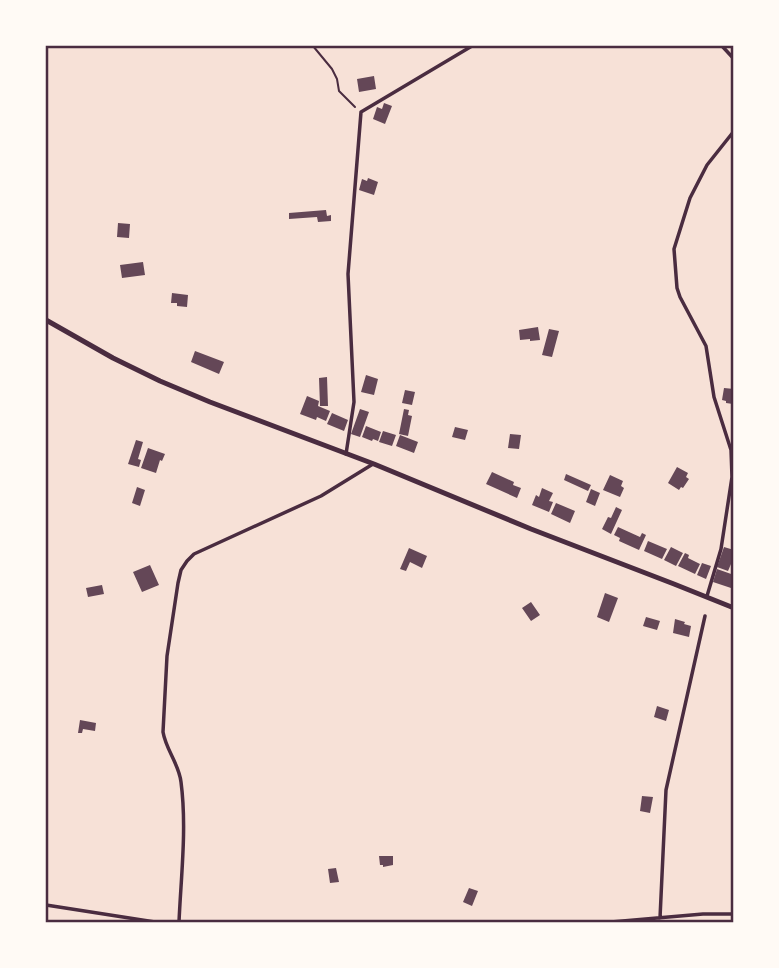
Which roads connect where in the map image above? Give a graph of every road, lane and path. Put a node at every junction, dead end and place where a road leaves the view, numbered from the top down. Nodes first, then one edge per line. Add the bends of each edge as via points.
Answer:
1 (313, 46) edge
2 (472, 46) edge
3 (722, 46) edge
4 (733, 59) edge
5 (361, 112) junction
6 (733, 131) edge
7 (46, 320) edge
8 (346, 454) junction
9 (374, 464) junction
10 (706, 598) junction
11 (733, 608) edge
12 (705, 615) dead end
13 (46, 905) edge
14 (733, 914) edge
15 (660, 918) junction
16 (155, 922) edge
17 (179, 922) edge
18 (611, 922) edge

1 - 5 path via 332,69 339,91
2 - 5 street
3 - 4 street
5 - 8 street via 348,274 354,402
6 - 10 street via 690,198 674,249 677,288 706,346 714,397 731,450 732,477 721,549
7 - 8 main road via 160,380
8 - 9 main road
9 - 10 main road
9 - 17 street via 321,496 194,554 181,570 167,656 163,732 181,783 184,828
10 - 11 main road
12 - 15 street via 666,790
13 - 16 street
14 - 15 street
15 - 18 street

